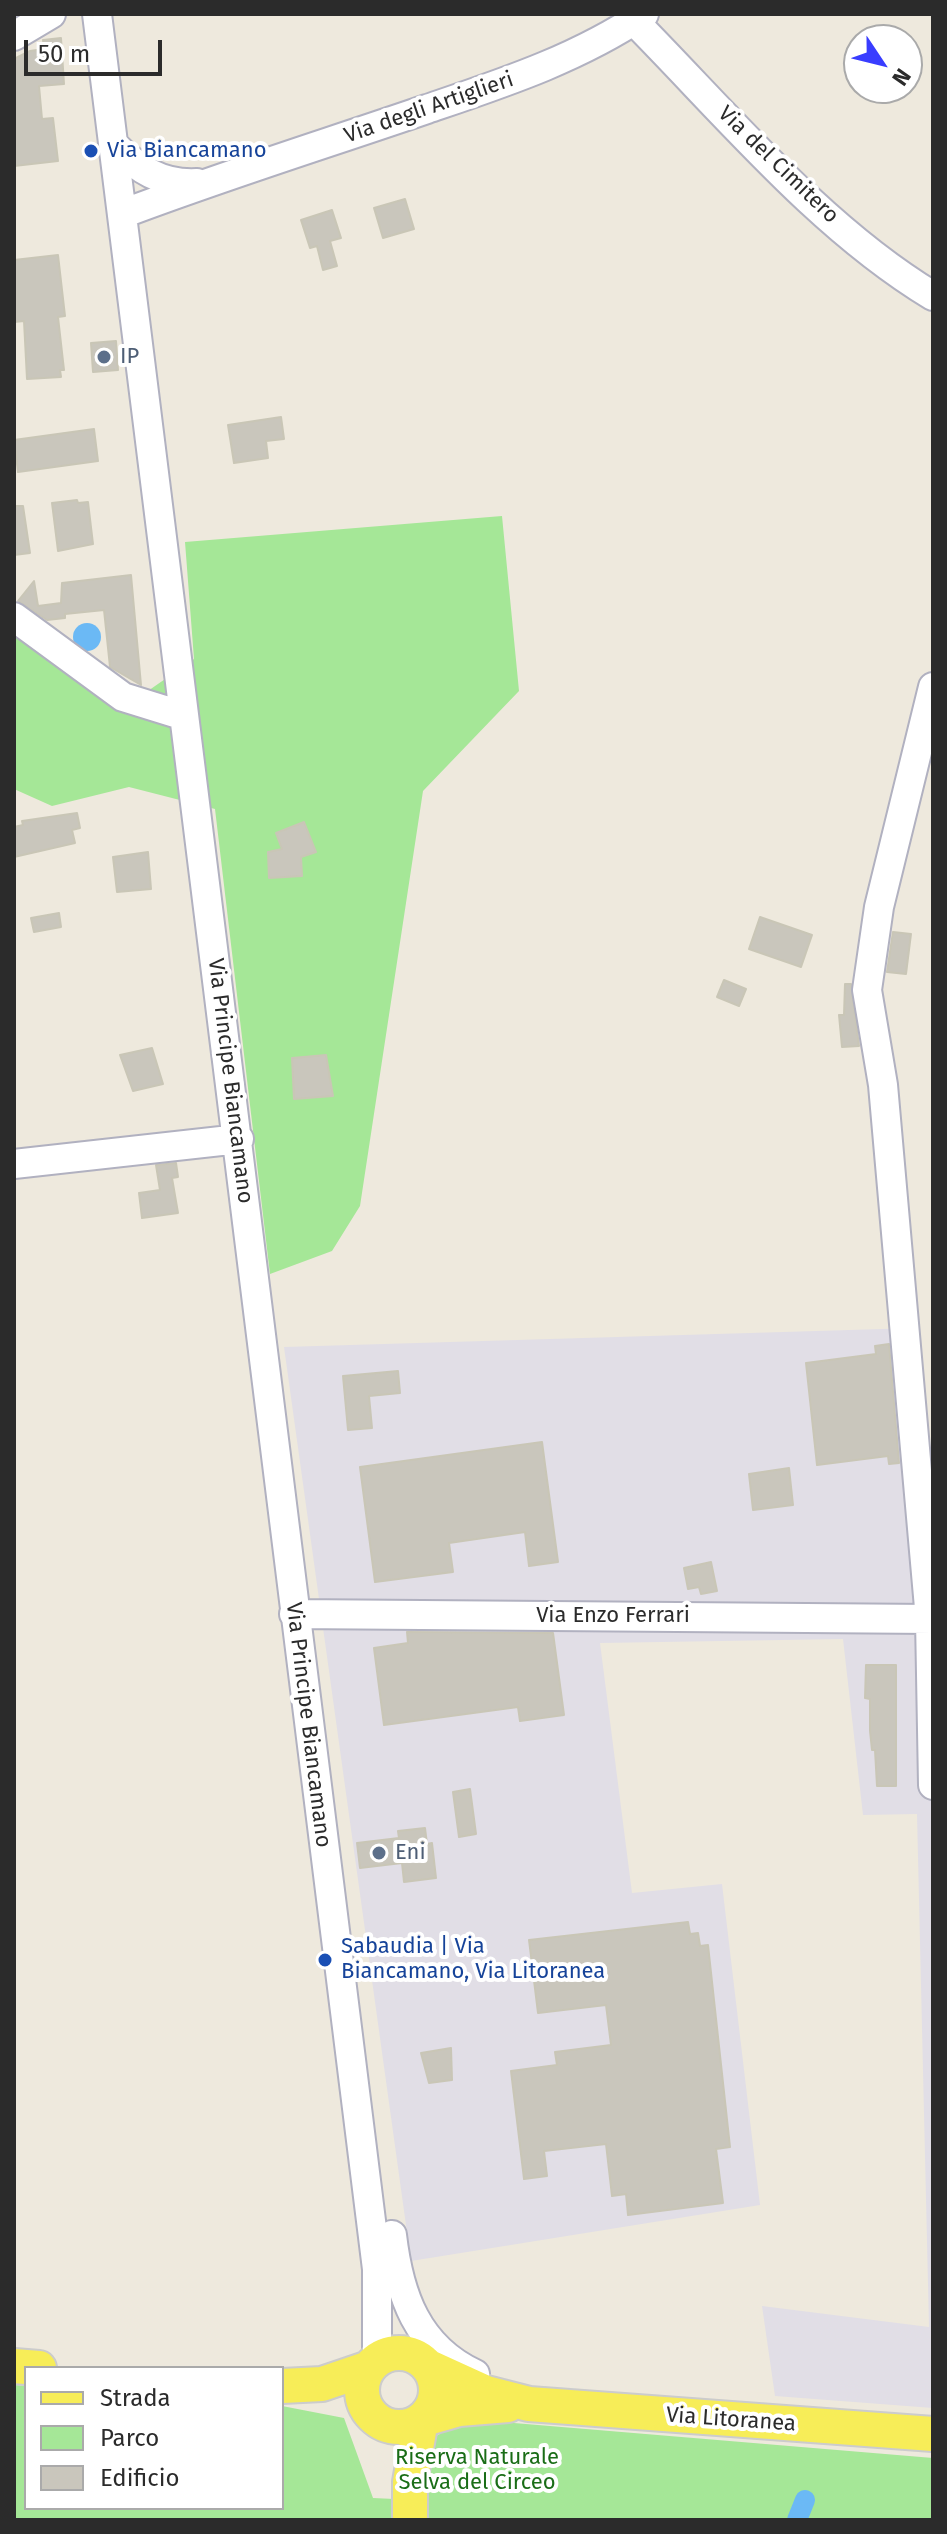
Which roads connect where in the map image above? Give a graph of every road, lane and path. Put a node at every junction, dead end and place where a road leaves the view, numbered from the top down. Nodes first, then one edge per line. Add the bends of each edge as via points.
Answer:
1 (51, 14) edge
2 (97, 14) edge
3 (639, 17) edge
4 (14, 36) edge
5 (113, 144) junction
6 (206, 182) junction
7 (122, 214) junction
8 (933, 296) edge
9 (14, 617) edge
10 (933, 687) edge
11 (181, 715) junction
12 (239, 1139) junction
13 (14, 1163) edge
14 (294, 1614) junction
15 (931, 1619) edge
16 (933, 1785) edge
17 (362, 2149) junction
18 (377, 2269) junction
19 (425, 2363) junction
20 (373, 2364) junction
21 (284, 2386) edge
22 (529, 2404) junction
23 (646, 2415) junction
24 (374, 2416) junction
25 (421, 2420) junction
26 (933, 2434) edge
27 (410, 2515) edge

1 - 4 street
2 - 5 street, Via Principe Biancamano
3 - 6 street, Via degli Artiglieri via 531,73
3 - 8 street, Via del Cimitero via 826,214
5 - 6 street, Via degli Artiglieri via 160,179
5 - 7 street, Via Principe Biancamano
6 - 7 street, Via degli Artiglieri
7 - 11 street, Via Principe Biancamano
9 - 11 street via 117,694
10 - 15 street via 879,907 867,990 878,1053
11 - 12 street, Via Principe Biancamano
12 - 13 street
12 - 14 street, Via Principe Biancamano
14 - 15 street, Via Enzo Ferrari
14 - 17 street, Via Principe Biancamano
15 - 16 street
17 - 18 street, Via Principe Biancamano
17 - 23 street, Via Principe Biancamano via 386,2210 402,2292 436,2348 491,2380 600,2398
18 - 19 street, Via Principe Biancamano via 395,2317
18 - 20 street, Via Principe Biancamano
19 - 20 main road via 399,2352
19 - 22 main road, Via Litoranea via 486,2393
19 - 25 main road via 434,2378 435,2401
20 - 21 main road via 322,2384
20 - 24 main road via 362,2391
21 - 24 main road
22 - 23 main road, Via Litoranea
22 - 25 main road, Via Litoranea via 459,2409
23 - 26 main road, Via Litoranea
24 - 25 main road via 402,2427
24 - 27 main road
25 - 27 main road

